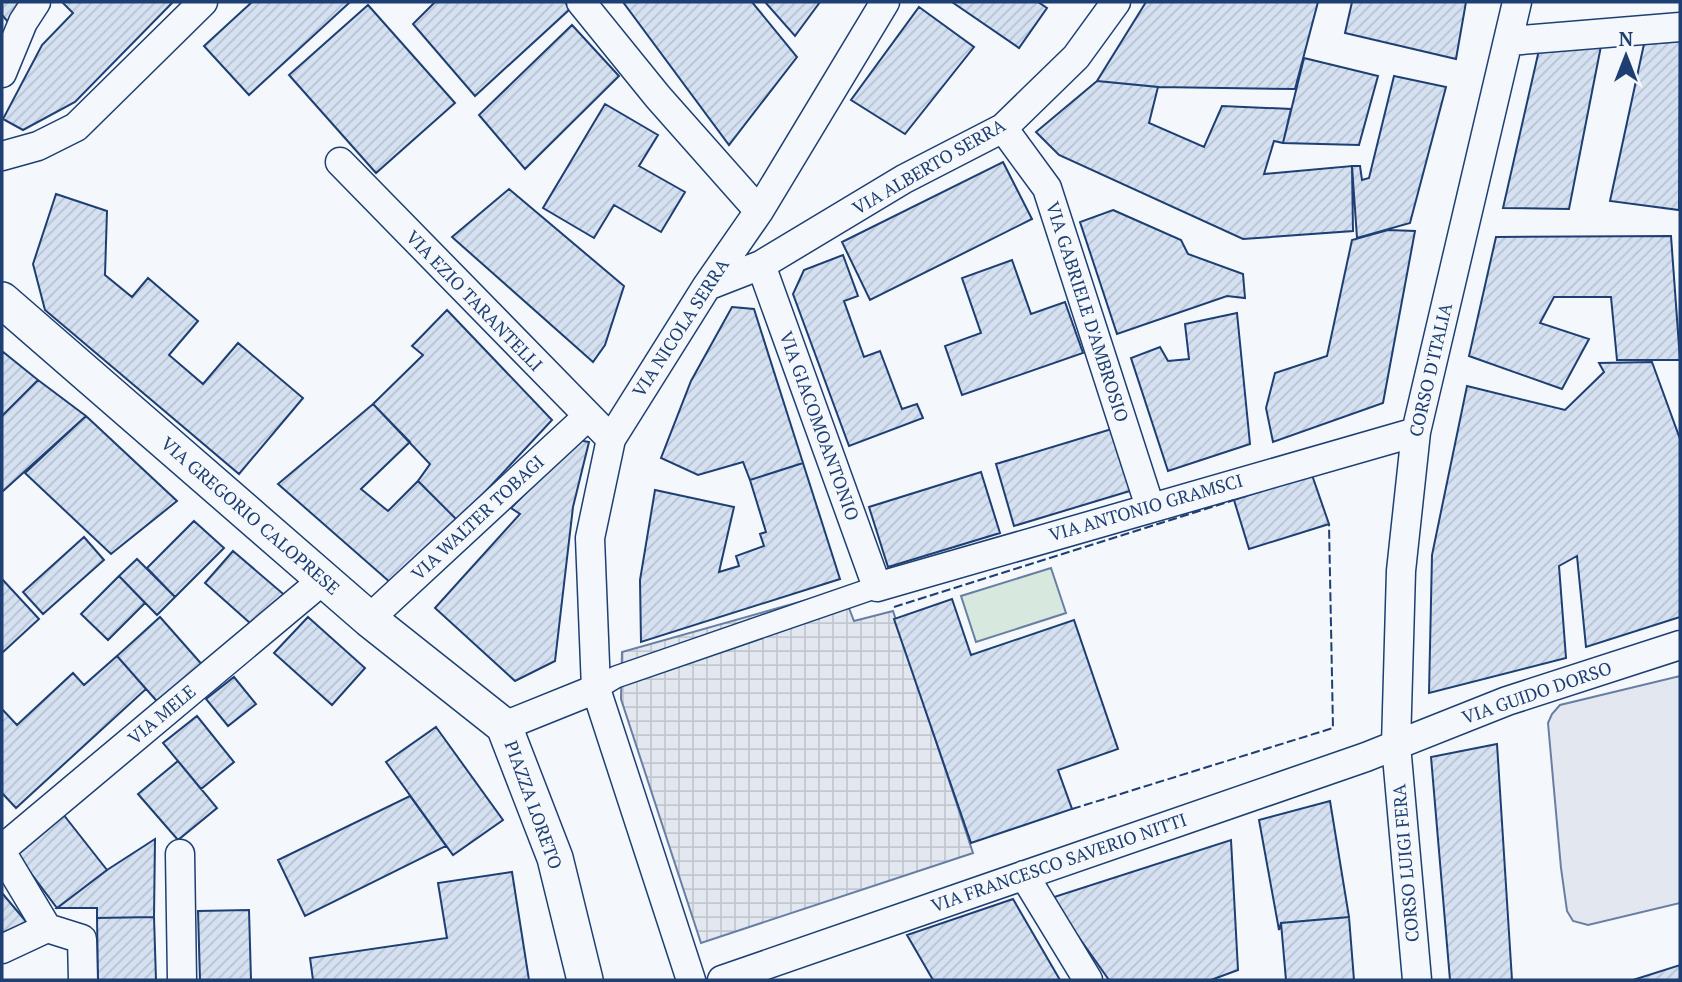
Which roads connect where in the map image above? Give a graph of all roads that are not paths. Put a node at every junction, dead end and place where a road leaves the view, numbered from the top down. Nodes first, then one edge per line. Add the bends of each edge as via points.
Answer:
1 (36, 2) edge
2 (203, 2) edge
3 (581, 2) edge
4 (885, 2) edge
5 (1115, 2) edge
6 (1517, 2) edge
7 (1680, 27) edge
8 (1509, 41) junction
9 (2, 74) edge
10 (1003, 128) junction
11 (2, 156) edge
12 (340, 162) dead end
13 (759, 211) junction
14 (761, 265) junction
15 (706, 286) junction
16 (2, 300) edge
17 (587, 417) junction
18 (1416, 432) junction
19 (611, 439) junction
20 (1150, 507) junction
21 (323, 580) junction
22 (877, 587) junction
23 (369, 619) junction
24 (1680, 645) edge
25 (596, 689) junction
26 (504, 726) junction
27 (1396, 745) junction
28 (2, 851) edge
29 (180, 854) dead end
30 (1024, 875) junction
31 (47, 928) junction
32 (2, 949) edge
33 (83, 980) edge
34 (182, 980) edge
35 (585, 980) edge
36 (691, 980) edge
37 (722, 980) edge
38 (1088, 980) edge
39 (1417, 980) edge

1 - 9 street
2 - 11 street via 76,127 38,146
3 - 13 street
4 - 13 street, VIA NICOLA SERRA
5 - 10 street, VIA ALBERTO SERRA via 1076,57
6 - 8 street, CORSO D'ITALIA
7 - 8 street
8 - 18 street, CORSO D'ITALIA
10 - 14 street, VIA ALBERTO SERRA via 904,179
10 - 20 street, VIA GABRIELE D'AMBROSIO via 1046,188
12 - 17 street, VIA EZIO TARANTELLI
13 - 15 street, VIA NICOLA SERRA
14 - 15 street, VIA ALBERTO SERRA
14 - 22 street, VIA GIACOMOANTONIO
15 - 19 street, VIA NICOLA SERRA
16 - 21 street, VIA GREGORIO CALOPRESE
17 - 19 street, VIA EZIO TARANTELLI
17 - 23 street, VIA WALTER TOBAGI
18 - 20 street, VIA ANTONIO GRAMSCI
18 - 27 street, CORSO D'ITALIA via 1401,571
19 - 25 street, VIA NICOLA SERRA via 590,538
20 - 22 street, VIA ANTONIO GRAMSCI
21 - 23 street, VIA GREGORIO CALOPRESE
21 - 28 street, VIA MELE
22 - 25 street, PIAZZA LORETO via 616,677
23 - 26 street, VIA GREGORIO CALOPRESE
24 - 27 street, VIA GUIDO DORSO via 1507,701
25 - 26 street, PIAZZA LORETO
25 - 36 street
26 - 35 street, PIAZZA LORETO via 545,827
27 - 30 street, VIA FRANCESCO SAVERIO NITTI
27 - 39 street, CORSO LUIGI FERA
28 - 31 street
29 - 34 street
30 - 37 street, VIA FRANCESCO SAVERIO NITTI
30 - 38 street
31 - 32 street
31 - 33 street via 82,939

